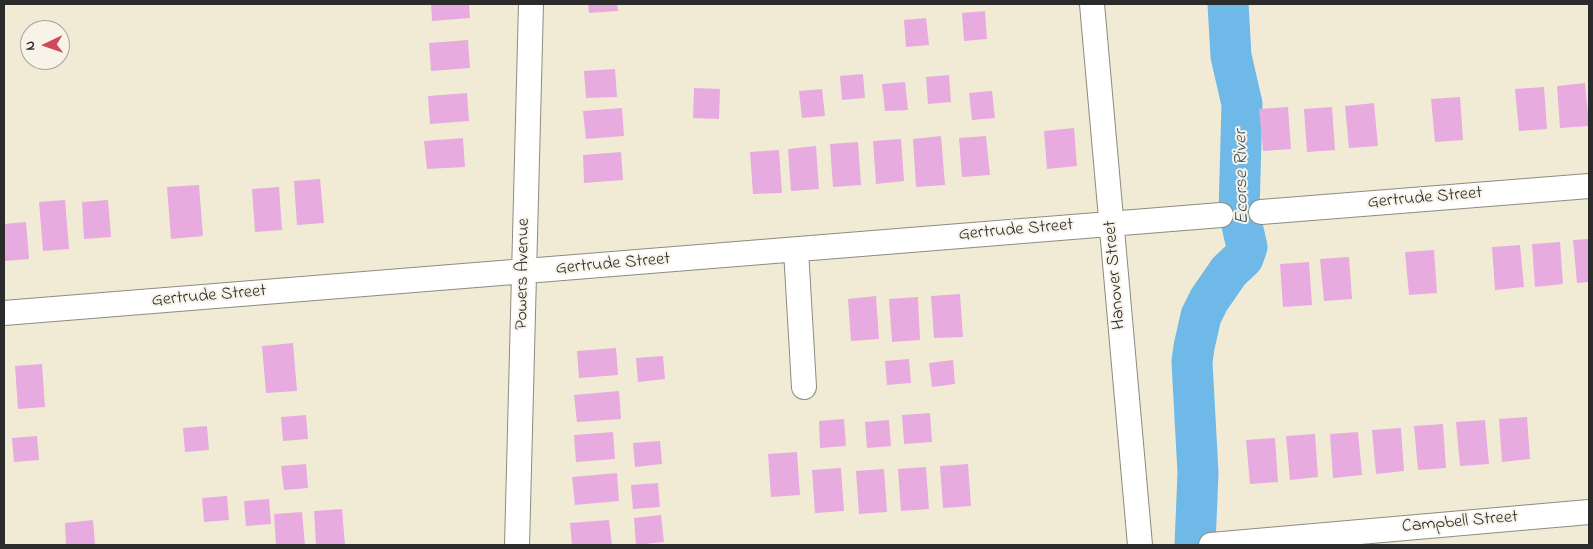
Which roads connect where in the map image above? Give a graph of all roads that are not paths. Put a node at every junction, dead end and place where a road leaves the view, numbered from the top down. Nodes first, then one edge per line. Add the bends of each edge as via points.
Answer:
1 (531, 4) edge
2 (1092, 4) edge
3 (1589, 186) edge
4 (1261, 212) dead end
5 (1222, 215) dead end
6 (1111, 224) junction
7 (796, 250) junction
8 (524, 272) junction
9 (4, 313) edge
10 (804, 387) dead end
11 (1589, 512) edge
12 (517, 545) edge
13 (1140, 545) edge
14 (1211, 545) edge
15 (1216, 545) edge

1 - 8 street, Powers Avenue
2 - 6 street, Hanover Street
3 - 4 street, Gertrude Street
5 - 6 street, Gertrude Street
6 - 7 street, Gertrude Street
6 - 13 street, Hanover Street
7 - 8 street, Gertrude Street
7 - 10 street
8 - 9 street, Gertrude Street
8 - 12 street, Powers Avenue
11 - 15 street, Campbell Street
14 - 15 street, Campbell Street

